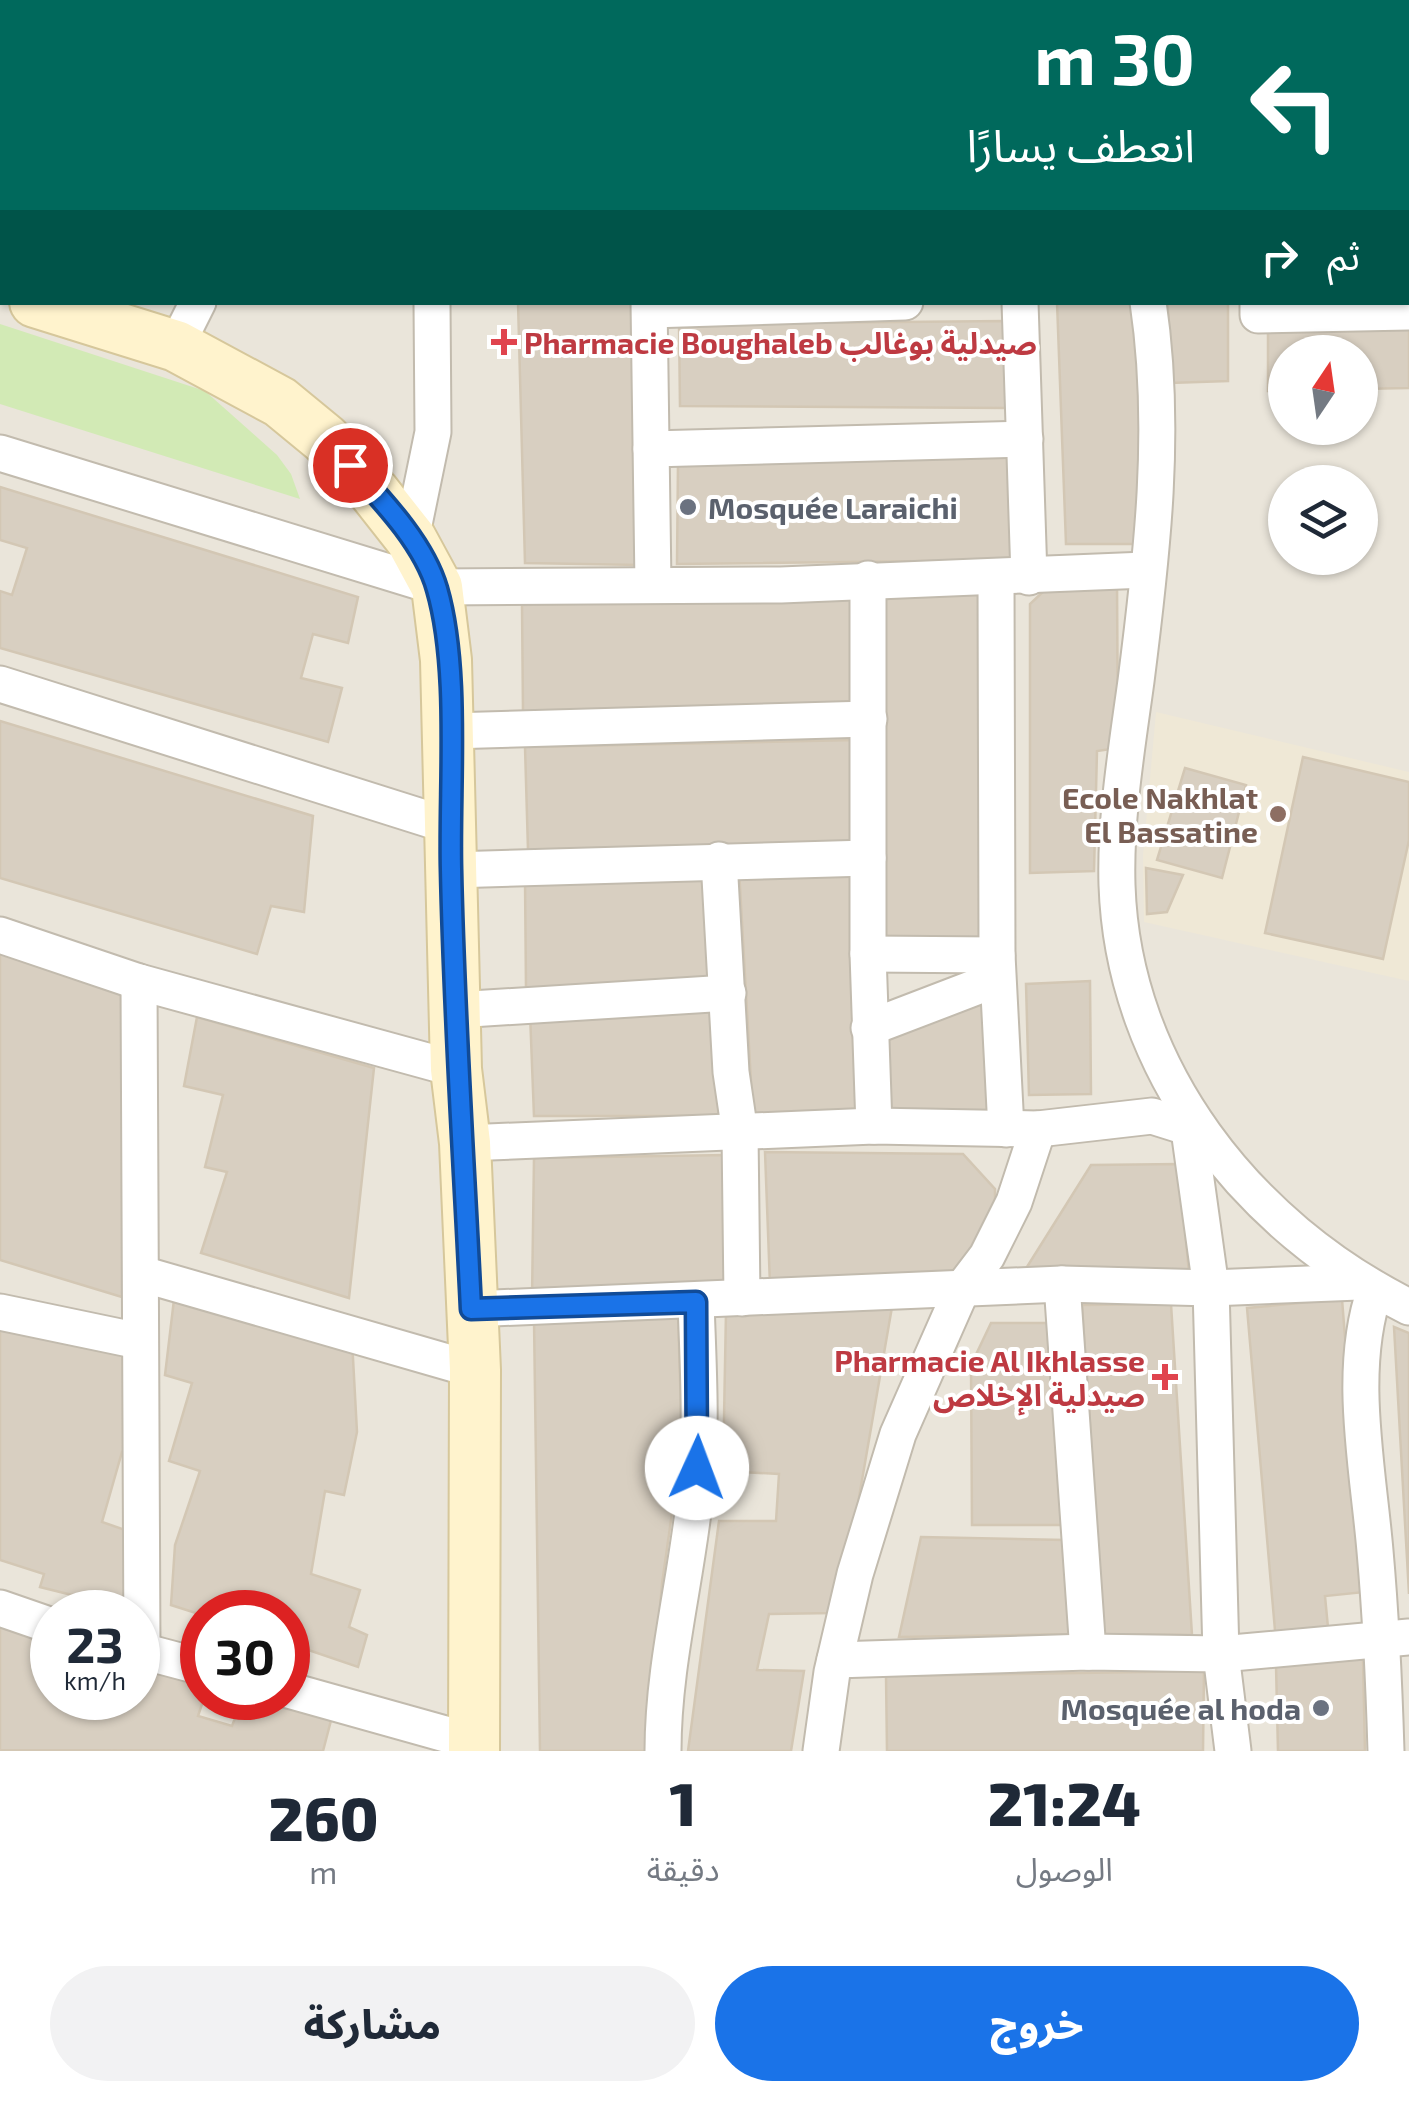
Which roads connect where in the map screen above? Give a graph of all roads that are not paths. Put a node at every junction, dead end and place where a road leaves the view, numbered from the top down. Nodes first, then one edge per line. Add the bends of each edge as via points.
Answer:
1 (56, 305) edge
2 (432, 305) edge
3 (713, 305) edge
4 (1020, 305) edge
5 (1148, 305) edge
6 (1258, 305) edge
7 (649, 306) edge
8 (1402, 309) edge
9 (187, 324) edge
10 (1025, 440) junction
11 (651, 449) junction
12 (0, 453) edge
13 (411, 539) junction
14 (1146, 570) junction
15 (1012, 578) junction
16 (868, 579) junction
17 (653, 585) junction
18 (437, 587) junction
19 (0, 684) edge
20 (869, 719) junction
21 (449, 731) junction
22 (450, 848) junction
23 (868, 858) junction
24 (719, 860) junction
25 (0, 935) edge
26 (868, 954) junction
27 (997, 967) junction
28 (139, 982) junction
29 (728, 993) junction
30 (455, 1010) junction
31 (869, 1028) junction
32 (456, 1069) junction
33 (1187, 1121) junction
34 (874, 1126) junction
35 (1022, 1129) junction
36 (740, 1133) junction
37 (465, 1143) junction
38 (142, 1274) junction
39 (1062, 1284) junction
40 (1367, 1286) junction
41 (1211, 1288) junction
42 (962, 1289) junction
43 (742, 1298) junction
44 (696, 1302) junction
45 (1409, 1307) edge
46 (471, 1309) junction
47 (0, 1312) edge
48 (139, 1341) junction
49 (474, 1370) junction
50 (142, 1590) edge
51 (0, 1608) edge
52 (30, 1618) edge
53 (1396, 1638) edge
54 (1088, 1652) junction
55 (1221, 1654) junction
56 (835, 1660) junction
57 (310, 1697) edge
58 (474, 1746) edge
59 (663, 1751) edge
60 (821, 1751) edge
61 (1233, 1751) edge
62 (1386, 1751) edge

1 - 9 main road
2 - 13 street via 433,432
3 - 7 street
4 - 10 street
5 - 14 street via 1156,492
6 - 8 street via 1258,315
7 - 11 street
9 - 13 main road via 230,372 306,421
10 - 11 street
10 - 15 street
11 - 17 street
12 - 18 street
13 - 18 main road
14 - 15 street
14 - 33 street via 1117,885 1140,1004
15 - 16 street
15 - 27 street
16 - 17 street
16 - 20 street
17 - 18 street
18 - 21 main road
19 - 22 street
20 - 21 street
20 - 23 street
21 - 22 main road
22 - 24 street
22 - 30 main road
23 - 24 street
23 - 26 street
24 - 29 street
25 - 28 street
26 - 27 street
26 - 31 street
27 - 31 street
27 - 35 street
28 - 32 street
28 - 38 street
29 - 30 street
29 - 36 street
30 - 32 main road
31 - 34 street
32 - 37 main road
33 - 35 street via 1152,1116
33 - 40 street via 1304,1241
33 - 41 street
34 - 35 street
34 - 36 street
35 - 42 street via 1014,1202
36 - 37 street
36 - 43 street
37 - 46 main road
38 - 48 street
38 - 49 street
39 - 41 street
39 - 42 street
39 - 54 street
40 - 41 street
40 - 45 street
40 - 53 street via 1363,1396
41 - 55 street
42 - 43 street
42 - 56 street via 887,1465
43 - 44 street
44 - 46 street
44 - 59 street via 696,1489
46 - 49 main road
47 - 48 street
48 - 50 street
49 - 58 main road
51 - 52 street
53 - 55 street
53 - 62 street
54 - 55 street
54 - 56 street
55 - 61 street
56 - 60 street
57 - 58 street

